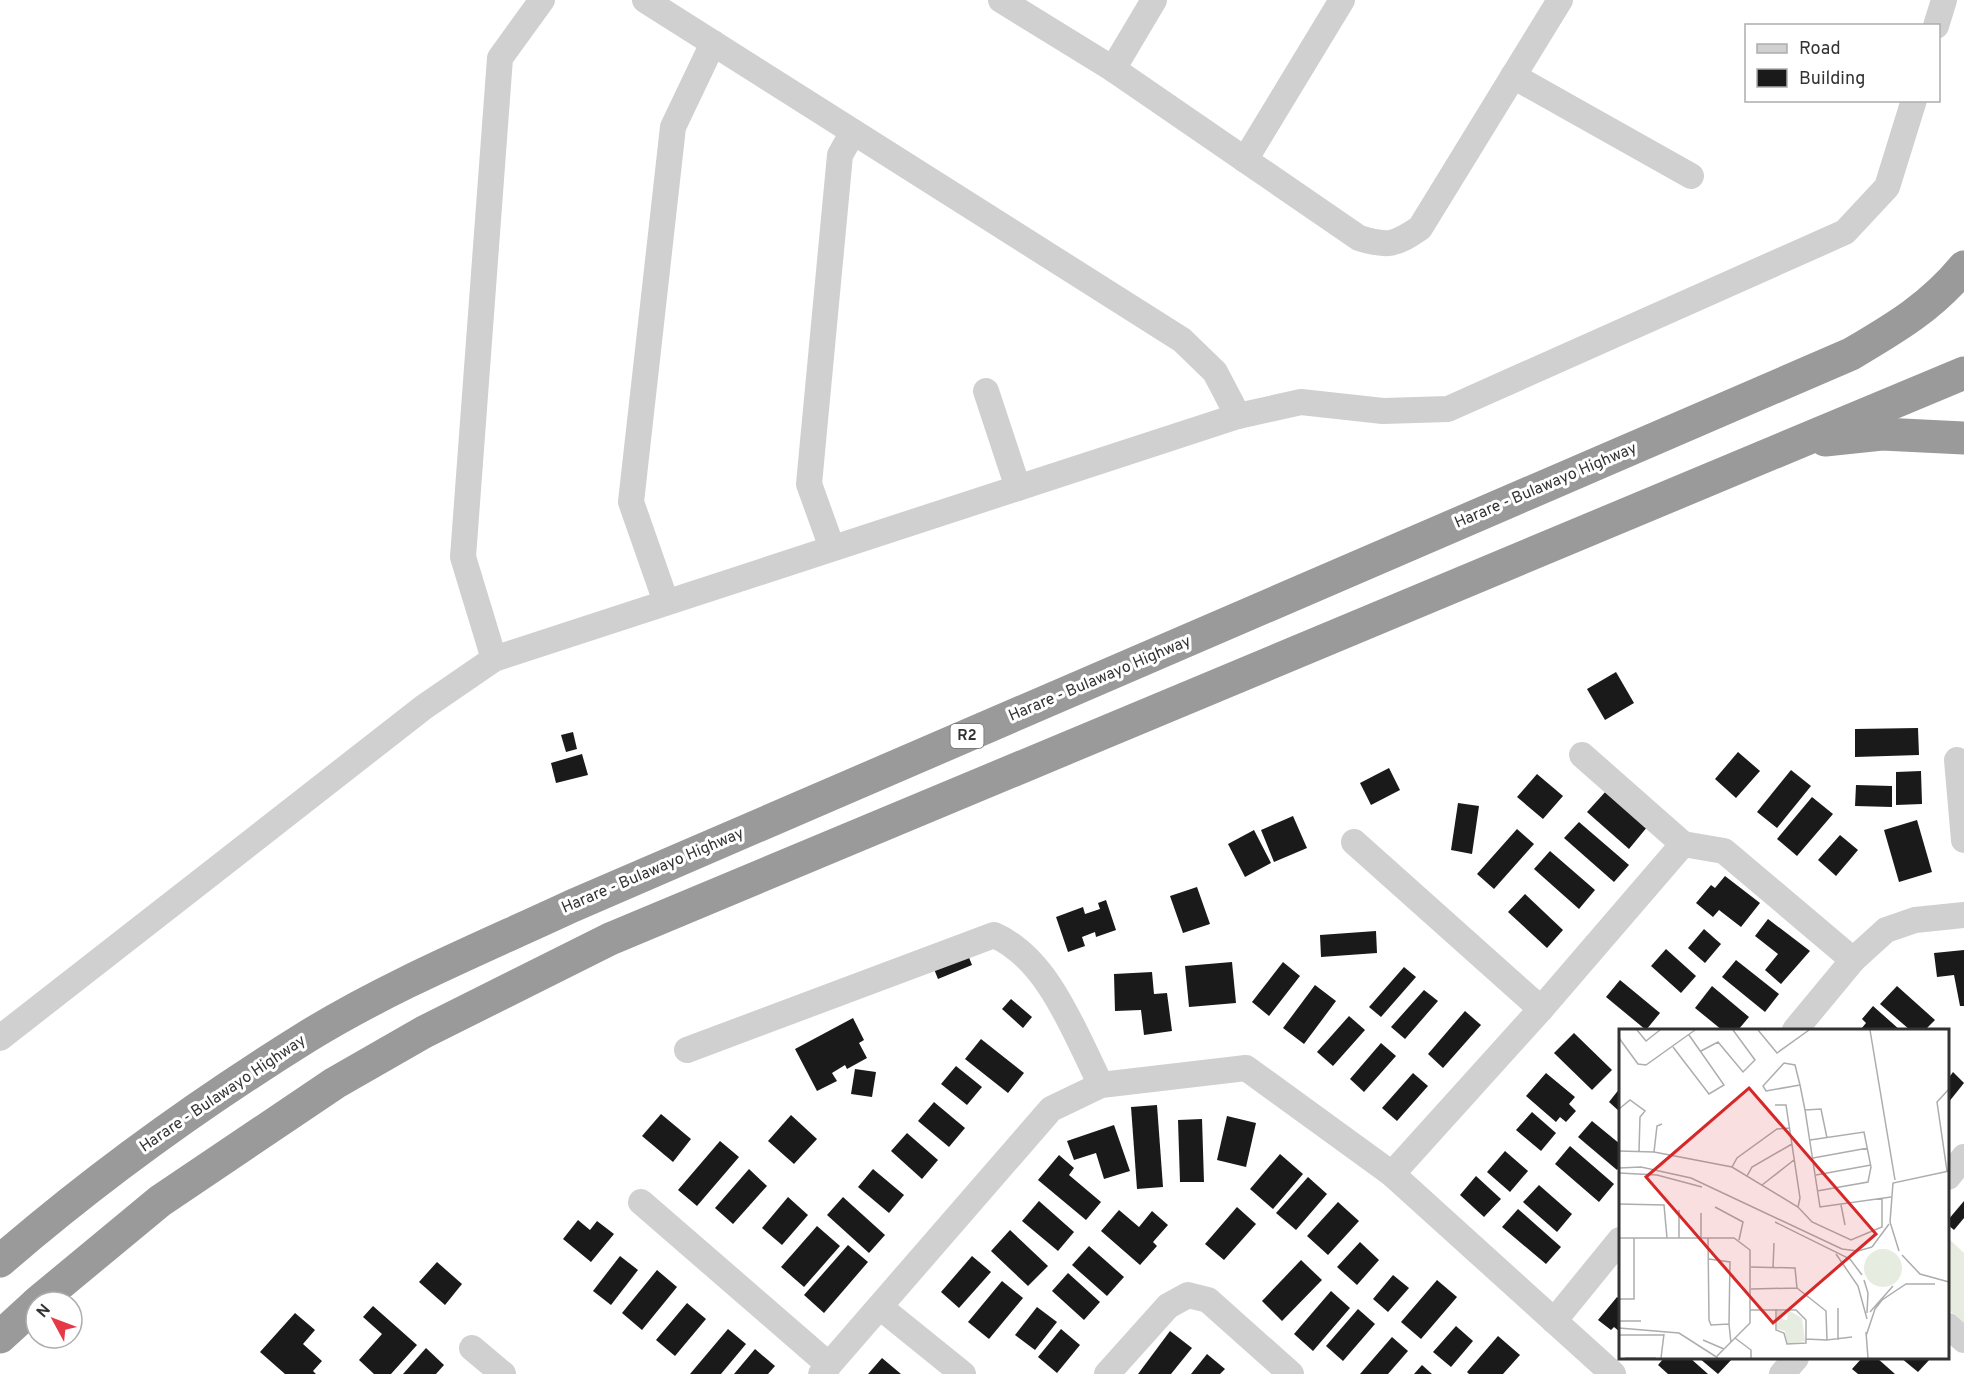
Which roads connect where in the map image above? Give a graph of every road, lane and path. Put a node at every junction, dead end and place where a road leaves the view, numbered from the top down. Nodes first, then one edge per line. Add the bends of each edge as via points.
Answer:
1 (542, 0) edge
2 (645, 0) edge
3 (1001, 0) edge
4 (1154, 0) edge
5 (1342, 0) edge
6 (1560, 0) edge
7 (1944, 0) edge
8 (1937, 24) edge
9 (713, 43) junction
10 (1113, 69) junction
11 (1513, 76) junction
12 (1913, 102) edge
13 (853, 132) junction
14 (1245, 160) junction
15 (1691, 176) dead end
16 (1964, 267) edge
17 (1964, 373) edge
18 (986, 392) dead end
19 (1238, 416) junction
20 (1964, 438) edge
21 (1788, 444) junction
22 (1018, 488) junction
23 (832, 548) junction
24 (666, 602) junction
25 (494, 659) junction
26 (1582, 754) dead end
27 (1957, 760) dead end
28 (1964, 840) edge
29 (1354, 842) dead end
30 (1683, 844) junction
31 (1964, 915) edge
32 (1853, 960) junction
33 (1541, 1009) junction
34 (1796, 1029) edge
35 (0, 1038) edge
36 (687, 1050) dead end
37 (1101, 1085) junction
38 (1964, 1156) edge
39 (1392, 1174) junction
40 (1949, 1175) edge
41 (641, 1202) dead end
42 (1619, 1241) edge
43 (0, 1261) edge
44 (53, 1290) edge
45 (880, 1307) junction
46 (24, 1315) edge
47 (1554, 1321) junction
48 (1949, 1328) edge
49 (0, 1337) edge
50 (1964, 1340) edge
51 (472, 1348) dead end
52 (1795, 1359) edge
53 (825, 1370) edge
54 (503, 1374) edge
55 (963, 1374) edge
56 (1107, 1374) edge
57 (1291, 1374) edge
58 (1613, 1374) edge
59 (1782, 1374) edge

1 - 25 street via 500,58 463,556
2 - 9 street
3 - 10 street
4 - 10 street
5 - 14 street
6 - 11 street
7 - 8 street
9 - 13 street
9 - 24 street via 673,127 630,502
10 - 14 street
11 - 14 street via 1420,228 1384,246 1359,238
11 - 15 street
12 - 19 street via 1887,187 1845,232 1448,409 1383,411 1301,402
13 - 19 street via 1182,340 1215,372
13 - 23 street via 840,155 809,484
16 - 43 highway, Harare - Bulawayo Highway / R2 via 1944,292 1908,320 1851,354 583,902 381,997 309,1036 164,1132 61,1208
17 - 21 highway
18 - 22 street
19 - 22 street
20 - 21 highway via 1882,434
21 - 44 highway via 610,939 505,990 335,1083 160,1201
22 - 23 street
23 - 24 street
24 - 25 street
25 - 35 street via 424,706
26 - 30 street
27 - 28 street
29 - 33 street
30 - 32 street via 1724,851
30 - 33 street
31 - 32 street via 1915,920 1886,930
32 - 34 street
33 - 39 street
36 - 37 street via 994,935 1007,940 1037,967
37 - 39 street via 1246,1068
37 - 45 street via 1051,1108
38 - 40 street
39 - 47 street
41 - 53 street
42 - 47 street
45 - 53 street
45 - 55 street
46 - 49 highway
47 - 58 street
48 - 50 street
51 - 54 street
52 - 59 street
56 - 57 street via 1168,1306 1188,1295 1208,1300

